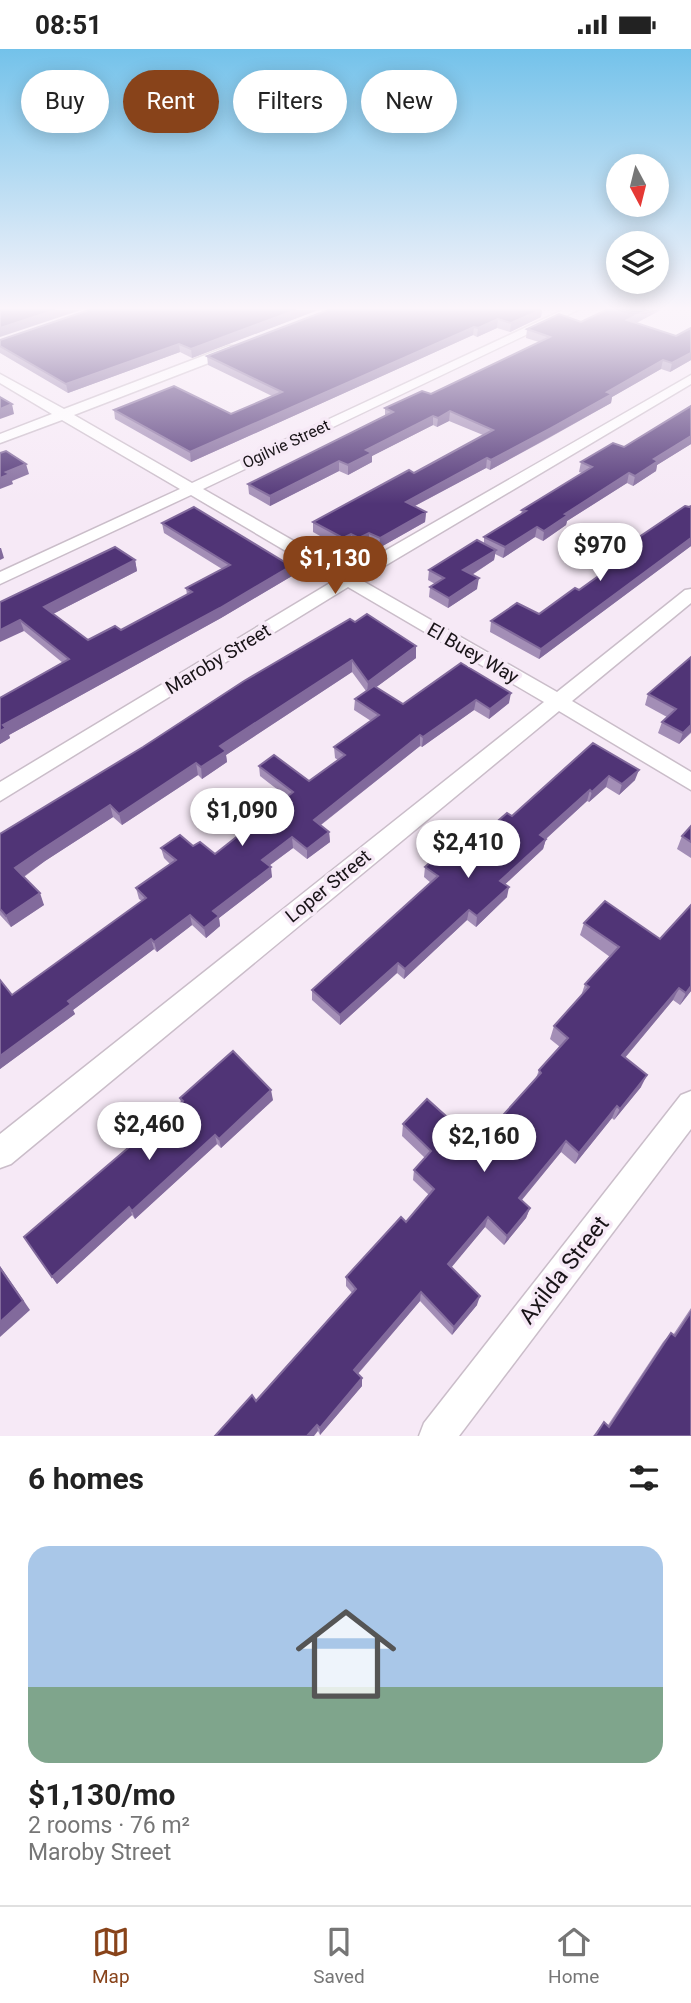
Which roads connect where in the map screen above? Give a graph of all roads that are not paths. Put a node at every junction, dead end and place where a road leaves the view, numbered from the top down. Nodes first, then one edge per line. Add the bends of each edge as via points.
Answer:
1 (167, 375) edge
2 (434, 375) edge
3 (0, 378) edge
4 (691, 379) edge
5 (63, 415) junction
6 (0, 439) edge
7 (192, 488) junction
8 (0, 579) edge
9 (346, 580) junction
10 (691, 594) edge
11 (559, 702) junction
12 (691, 782) edge
13 (0, 793) edge
14 (691, 1105) edge
15 (0, 1153) edge
16 (437, 1436) edge

1 - 5 street
2 - 7 street, Ogilvie Street
3 - 5 street, El Buey Way
4 - 9 street, Maroby Street
5 - 6 street
5 - 7 street, El Buey Way
7 - 8 street, Ogilvie Street
7 - 9 street, El Buey Way
9 - 11 street, El Buey Way
9 - 13 street, Maroby Street
10 - 11 street, Loper Street
11 - 12 street, El Buey Way
11 - 15 street, Loper Street
14 - 16 street, Axilda Street

